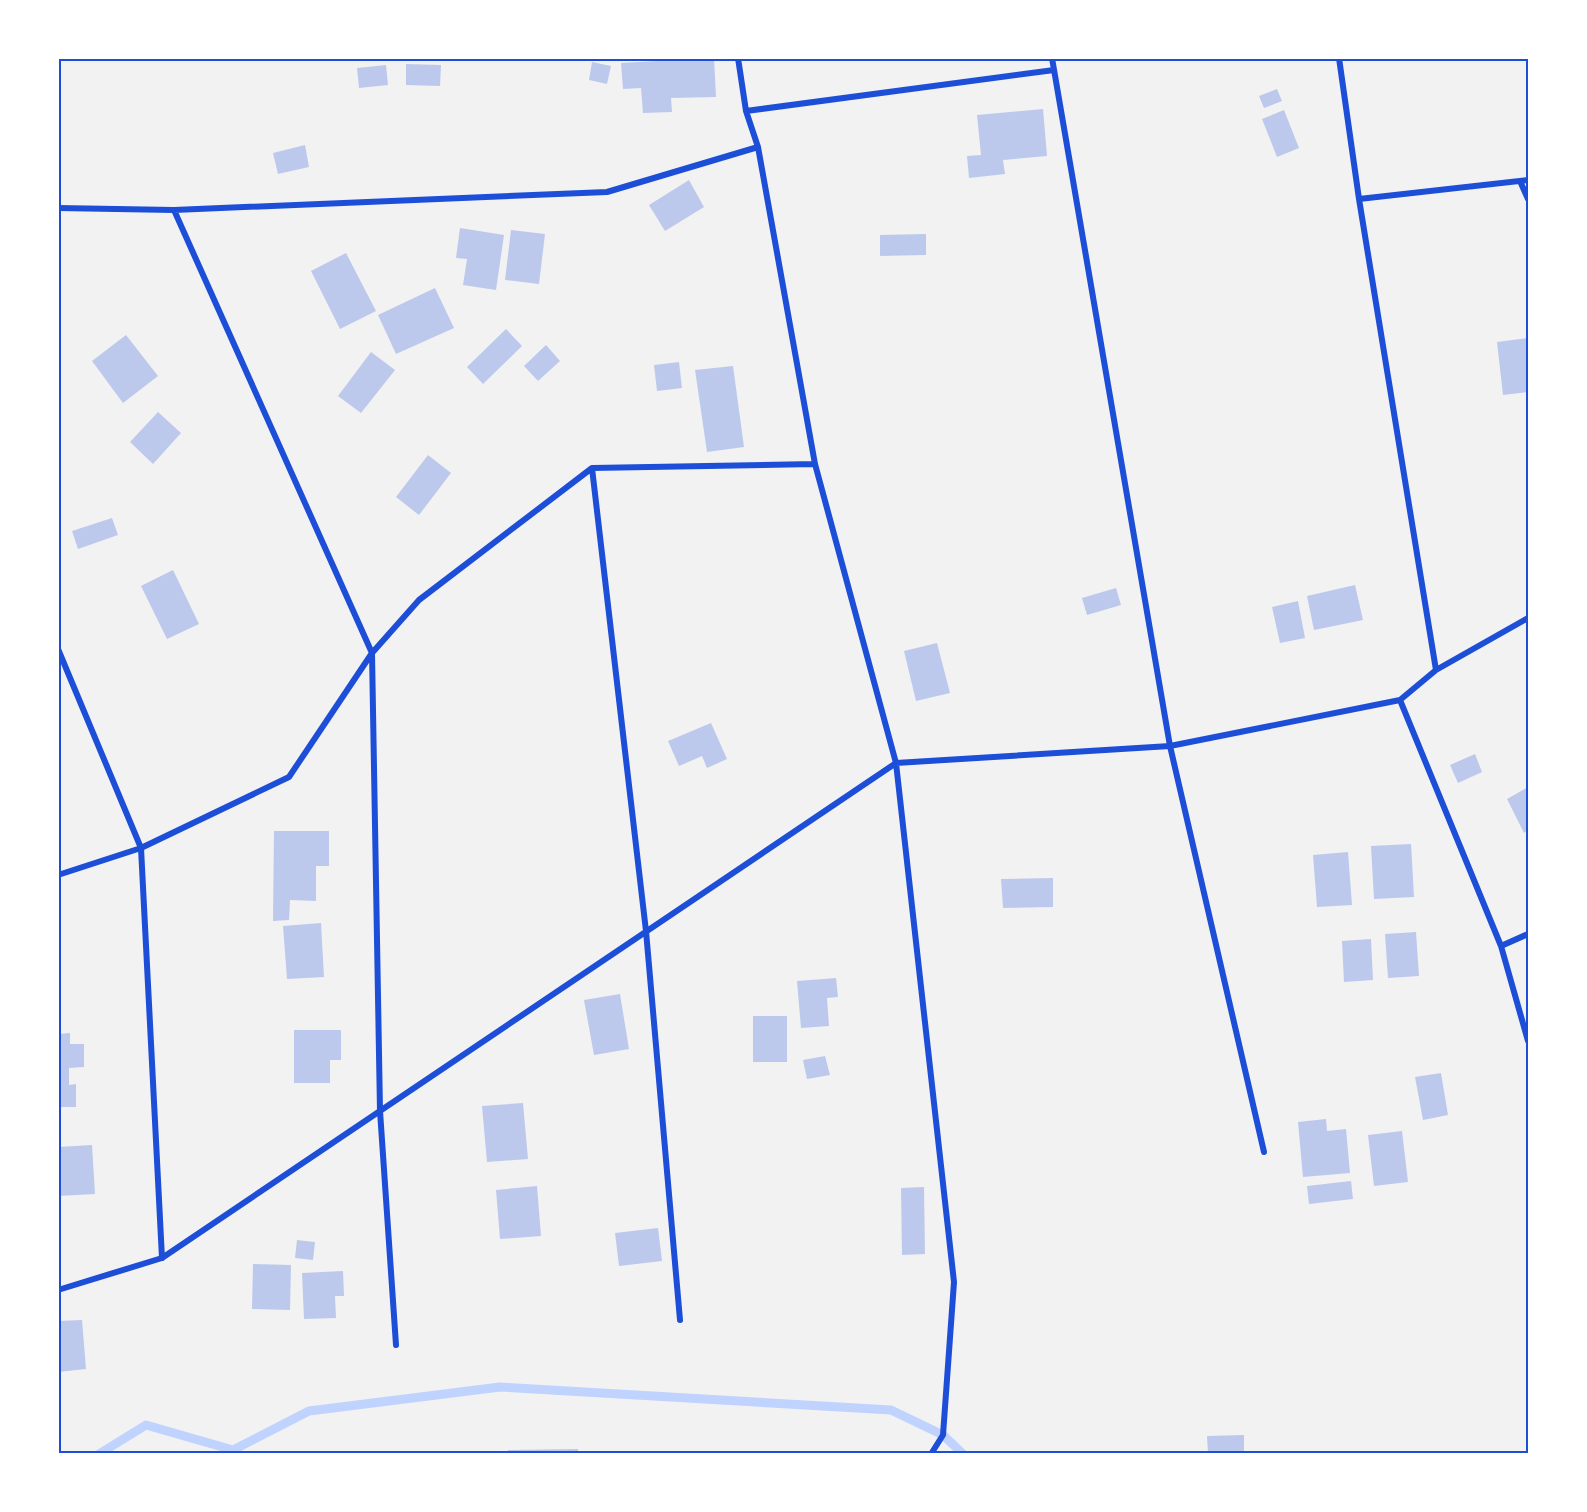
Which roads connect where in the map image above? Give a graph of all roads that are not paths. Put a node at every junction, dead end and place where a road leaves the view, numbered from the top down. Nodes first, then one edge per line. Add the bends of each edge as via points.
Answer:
1 (738, 58) edge
2 (1052, 58) edge
3 (1338, 58) edge
4 (1054, 70) junction
5 (747, 111) junction
6 (758, 147) junction
7 (1528, 180) edge
8 (1520, 181) junction
9 (1359, 199) junction
10 (1528, 199) edge
11 (58, 208) edge
12 (174, 210) junction
13 (815, 464) junction
14 (592, 468) junction
15 (1528, 618) edge
16 (58, 649) edge
17 (372, 653) junction
18 (1436, 670) junction
19 (1400, 700) junction
20 (1170, 746) junction
21 (896, 763) junction
22 (141, 848) junction
23 (58, 875) edge
24 (646, 931) junction
25 (1528, 934) edge
26 (1501, 946) junction
27 (1528, 1041) edge
28 (380, 1111) junction
29 (1264, 1152) dead end
30 (162, 1258) junction
31 (58, 1290) edge
32 (680, 1320) dead end
33 (396, 1345) dead end
34 (932, 1454) edge

1 - 5 street
2 - 4 street
3 - 9 street
4 - 5 street
4 - 20 street
5 - 6 street
6 - 12 street via 607,192
6 - 13 street
7 - 8 street
8 - 9 street
8 - 10 street
9 - 18 street
11 - 12 street
12 - 17 street
13 - 14 street
13 - 21 street
14 - 17 street via 419,600
14 - 24 street
15 - 18 street
16 - 22 street
17 - 22 street via 289,777
17 - 28 street
18 - 19 street
19 - 20 street
19 - 26 street
20 - 21 street
20 - 29 street
21 - 24 street
21 - 34 street via 954,1282 943,1435
22 - 23 street
22 - 30 street
24 - 28 street
24 - 32 street
25 - 26 street
26 - 27 street
28 - 30 street
28 - 33 street
30 - 31 street

